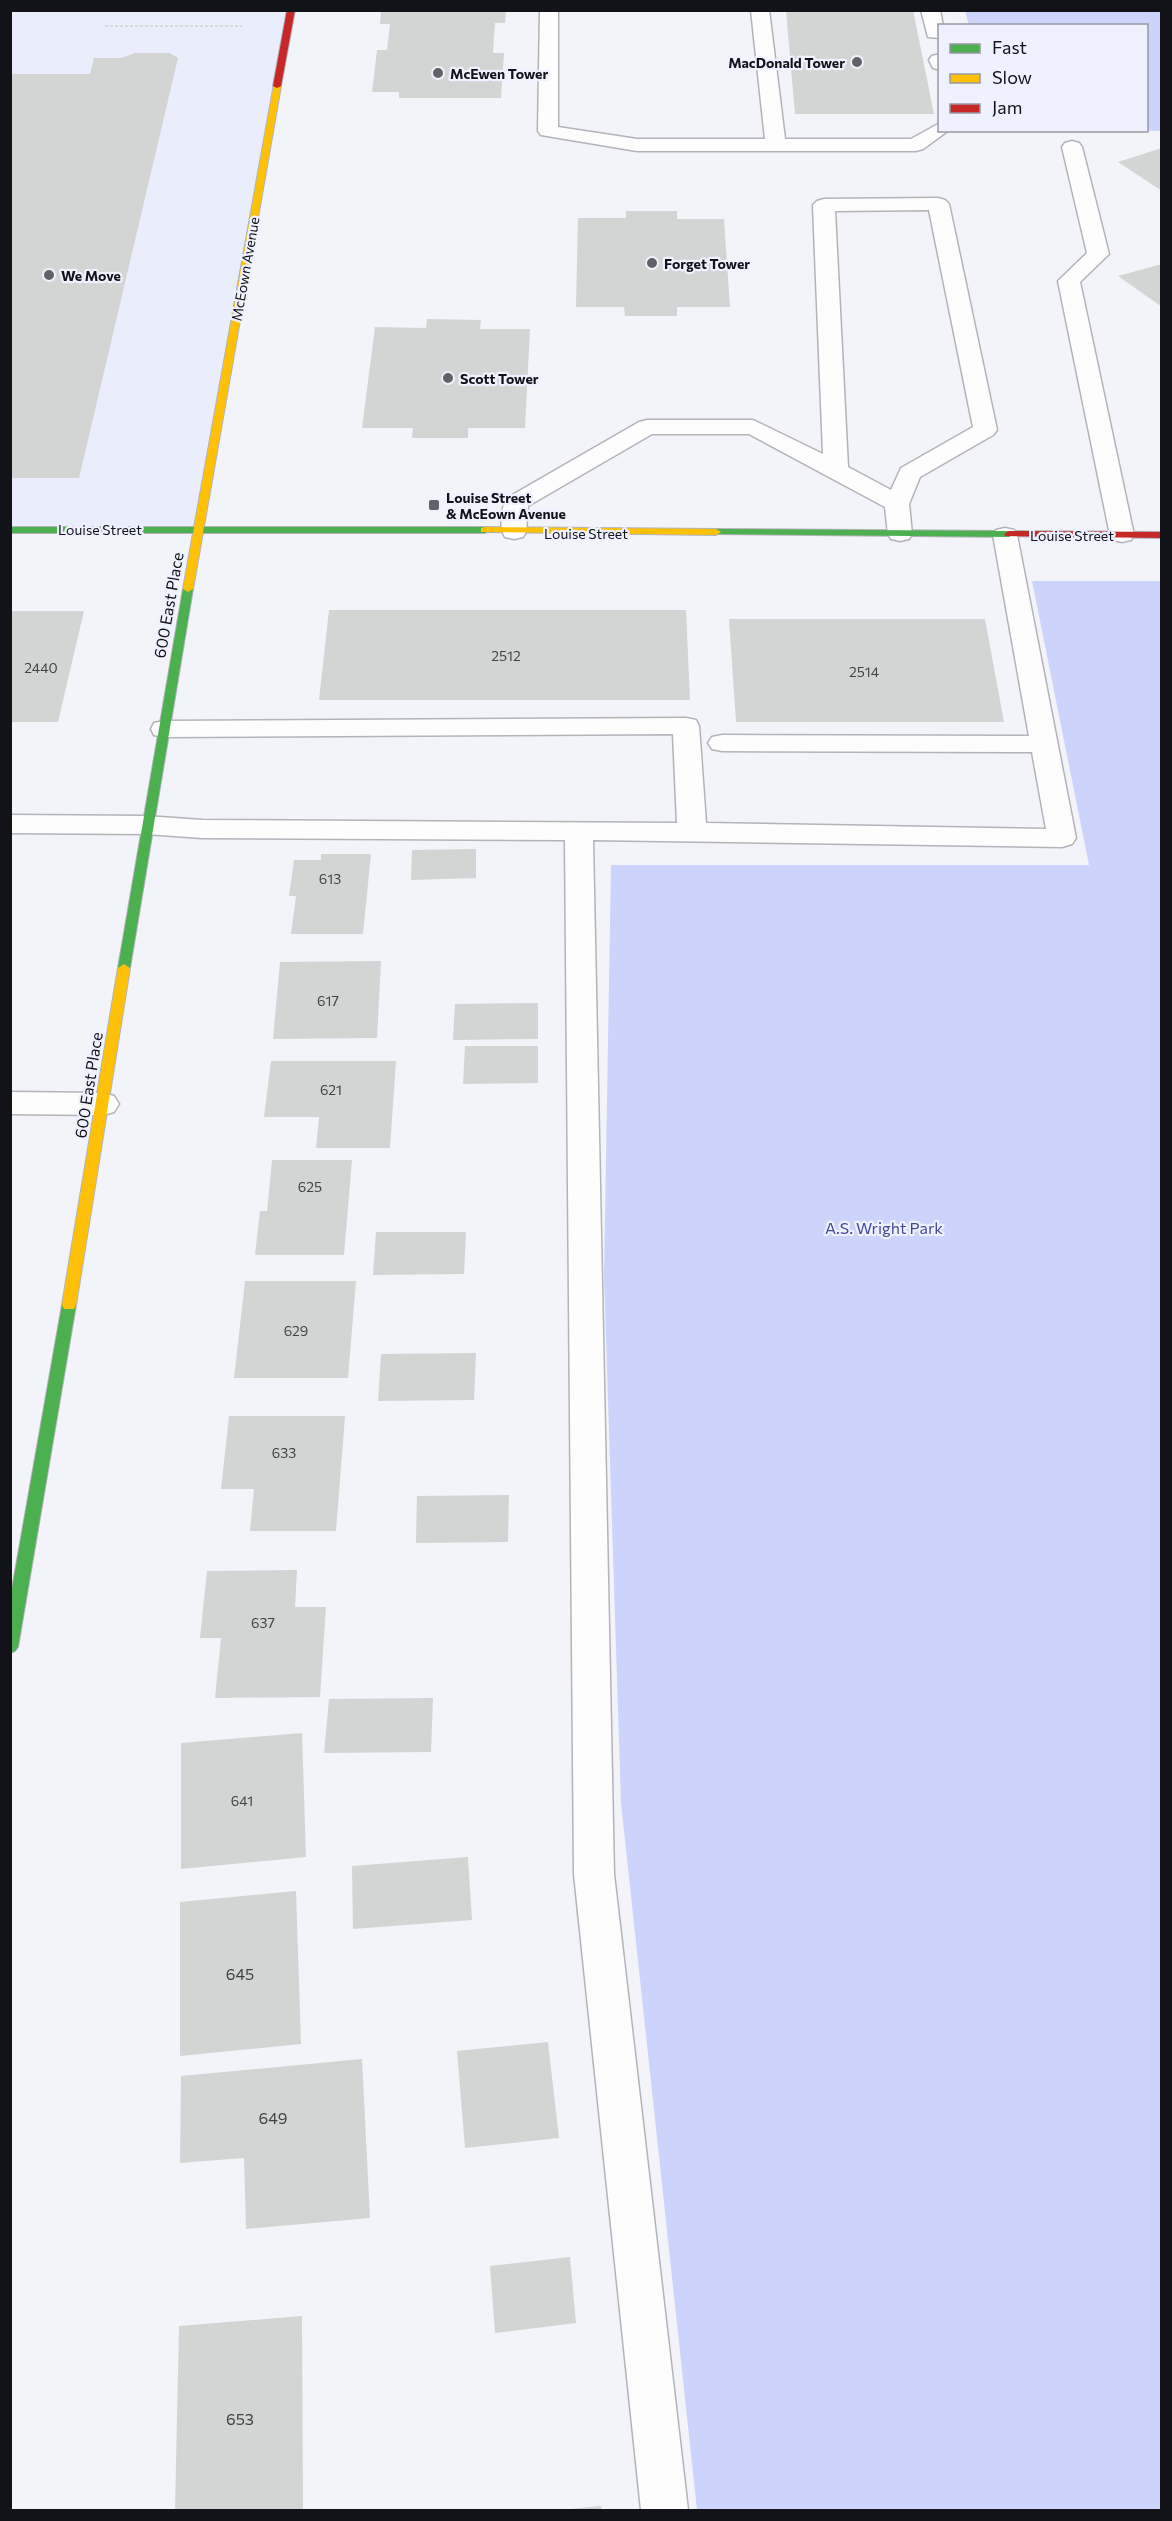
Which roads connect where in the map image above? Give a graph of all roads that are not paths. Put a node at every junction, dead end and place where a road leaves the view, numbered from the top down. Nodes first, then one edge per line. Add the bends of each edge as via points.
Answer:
1 (291, 10) edge
2 (549, 10) edge
3 (760, 10) edge
4 (930, 10) edge
5 (935, 33) dead end
6 (938, 130) edge
7 (776, 145) junction
8 (1072, 147) dead end
9 (836, 470) junction
10 (897, 504) junction
11 (198, 528) junction
12 (10, 530) edge
13 (514, 532) junction
14 (900, 534) junction
15 (1005, 535) junction
16 (1122, 535) junction
17 (1161, 535) edge
18 (164, 729) junction
19 (722, 743) dead end
20 (1045, 744) junction
21 (10, 824) edge
22 (146, 825) junction
23 (692, 832) junction
24 (579, 833) junction
25 (10, 1103) edge
26 (103, 1104) junction
27 (10, 1647) edge
28 (664, 2511) edge

1 - 11 street, McEown Avenue
2 - 7 street via 548,131 638,145
3 - 7 street
4 - 5 street
6 - 7 street via 916,145
8 - 16 street via 1098,254 1069,281
9 - 10 street
9 - 10 street via 824,205 938,204 985,430 910,473
9 - 13 street via 753,427 646,428 516,503
10 - 14 street
11 - 12 street, Louise Street
11 - 13 street, Louise Street
11 - 18 street, 600 East Place
13 - 14 street, Louise Street
14 - 15 street, Louise Street
15 - 16 street, Louise Street
15 - 20 street
16 - 17 street, Louise Street
18 - 22 street, 600 East Place
18 - 23 street via 686,726
19 - 20 street
20 - 23 street via 1062,838
21 - 22 street
22 - 24 street
22 - 26 street, 600 East Place
23 - 24 street
24 - 28 street via 594,1874
25 - 26 street
26 - 27 street, 600 East Place

